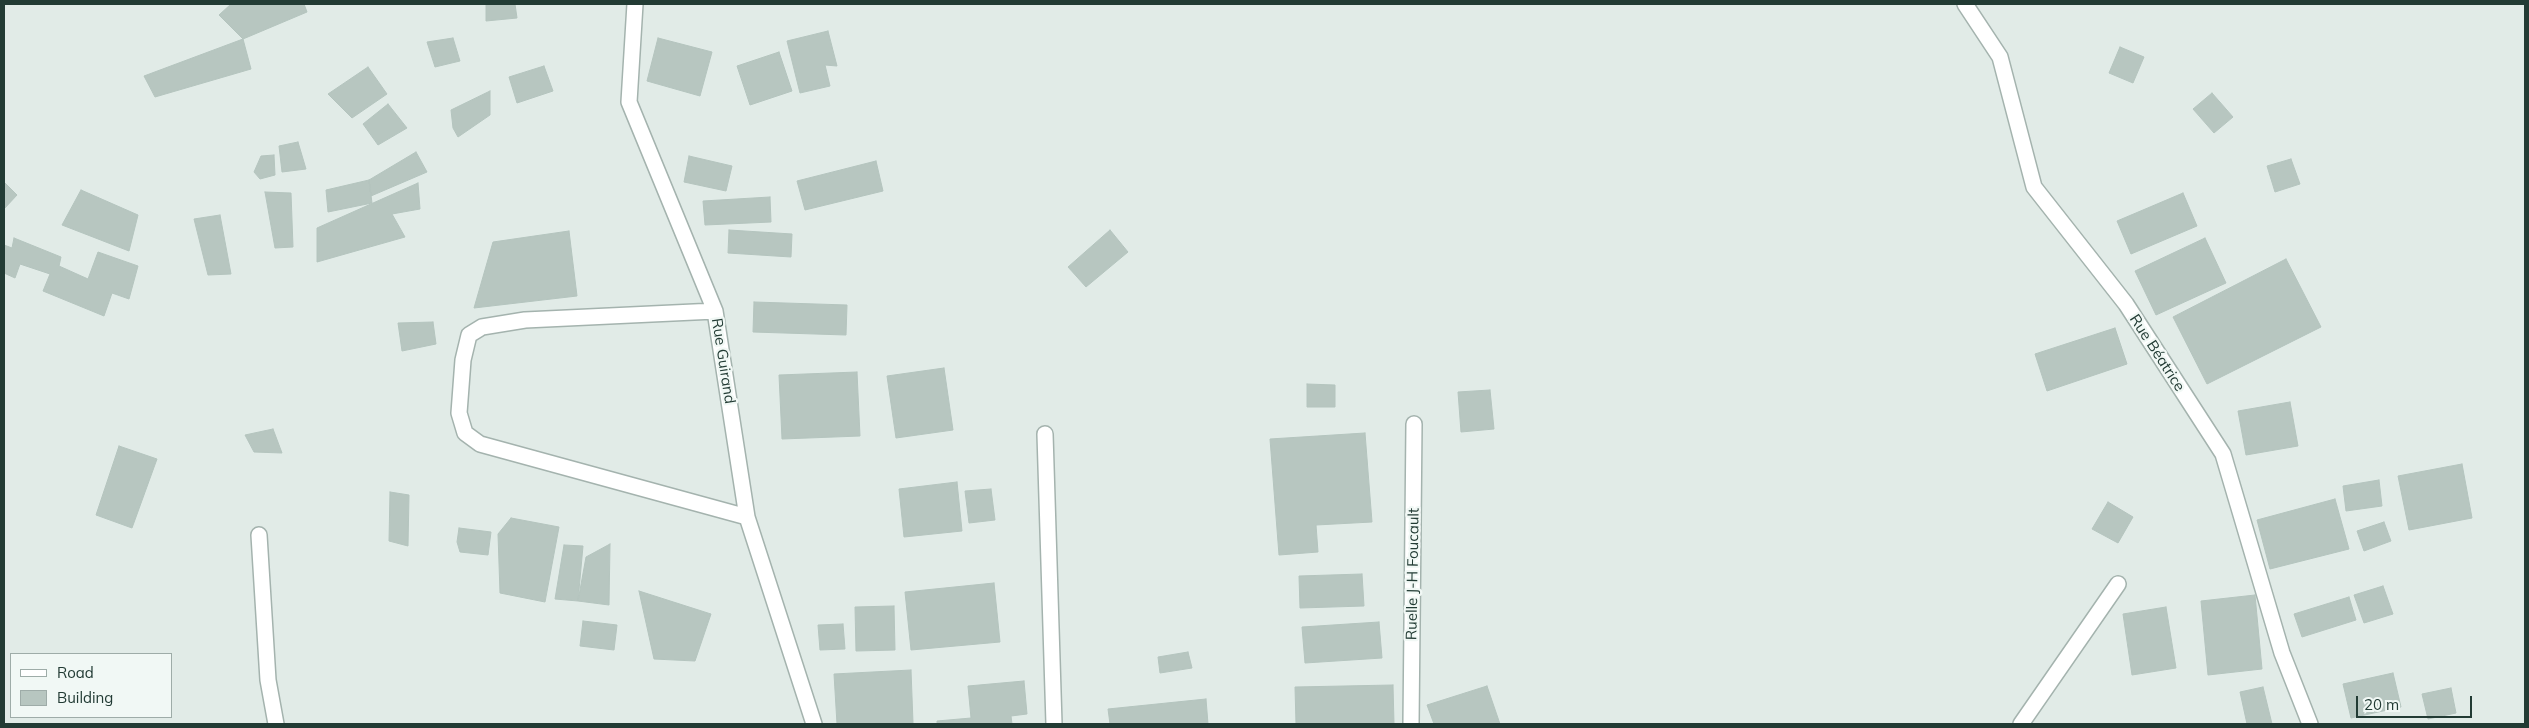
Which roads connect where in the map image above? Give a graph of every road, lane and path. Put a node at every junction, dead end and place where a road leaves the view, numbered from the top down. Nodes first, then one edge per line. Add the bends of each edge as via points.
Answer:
1 (635, 4) edge
2 (1965, 4) edge
3 (715, 311) junction
4 (1414, 424) dead end
5 (1046, 434) dead end
6 (747, 517) junction
7 (259, 534) dead end
8 (2118, 584) dead end
9 (276, 724) edge
10 (814, 724) edge
11 (1054, 724) edge
12 (1411, 724) edge
13 (2021, 724) edge
14 (2310, 724) edge

1 - 3 street, Rue Guirand via 629,102
2 - 14 street, Rue Béatrice via 2000,57 2034,187 2126,304 2223,454 2282,653
3 - 6 street, Rue Guirand
3 - 6 street via 525,320 482,327 469,335 463,360 459,413 465,433 480,444
4 - 12 street, Ruelle J-H Foucault
5 - 11 street
6 - 10 street, Rue Guirand
7 - 9 street via 268,680
8 - 13 street

